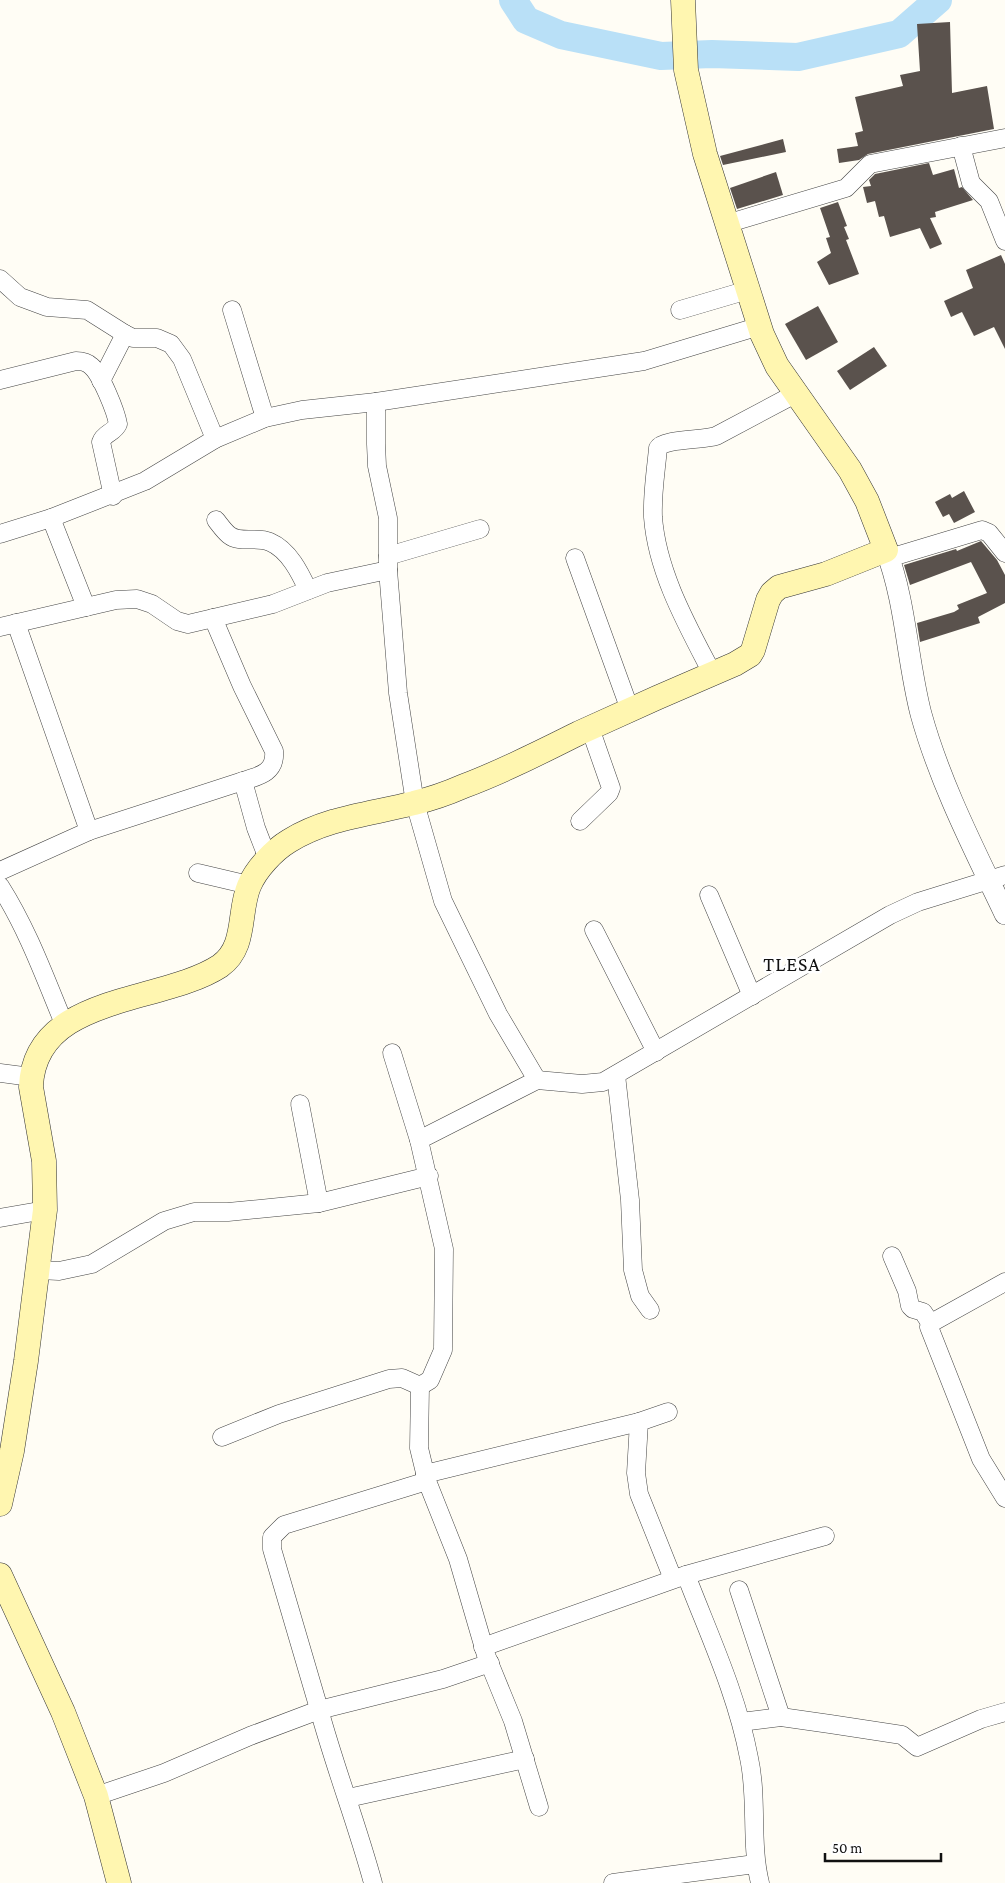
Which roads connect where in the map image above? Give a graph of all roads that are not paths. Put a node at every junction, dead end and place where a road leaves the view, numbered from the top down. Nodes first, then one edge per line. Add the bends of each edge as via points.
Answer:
1 (683, 0) edge
2 (1005, 138) edge
3 (961, 146) junction
4 (726, 224) junction
5 (1005, 241) edge
6 (0, 279) edge
7 (748, 290) junction
8 (232, 310) dead end
9 (680, 310) dead end
10 (760, 326) junction
11 (125, 334) junction
12 (0, 380) edge
13 (101, 380) junction
14 (795, 394) junction
15 (376, 402) junction
16 (265, 418) junction
17 (215, 439) junction
18 (113, 496) junction
19 (51, 518) junction
20 (216, 520) dead end
21 (480, 529) dead end
22 (0, 534) edge
23 (1005, 553) edge
24 (888, 554) junction
25 (575, 558) dead end
26 (388, 563) junction
27 (308, 590) junction
28 (86, 607) junction
29 (213, 618) junction
30 (8, 625) edge
31 (712, 674) junction
32 (630, 710) junction
33 (590, 728) junction
34 (242, 781) junction
35 (415, 803) junction
36 (580, 821) dead end
37 (89, 831) junction
38 (268, 859) junction
39 (0, 871) edge
40 (198, 873) dead end
41 (997, 877) edge
42 (0, 886) edge
43 (249, 886) junction
44 (709, 895) dead end
45 (1005, 914) edge
46 (594, 930) dead end
47 (752, 996) junction
48 (65, 1026) junction
49 (656, 1052) junction
50 (392, 1053) dead end
51 (0, 1073) edge
52 (616, 1074) junction
53 (31, 1077) junction
54 (537, 1080) junction
55 (300, 1104) dead end
56 (419, 1140) junction
57 (429, 1176) junction
58 (319, 1203) junction
59 (45, 1210) junction
60 (0, 1218) edge
61 (892, 1256) dead end
62 (38, 1270) junction
63 (1005, 1282) edge
64 (650, 1310) dead end
65 (931, 1324) junction
66 (420, 1386) junction
67 (668, 1412) dead end
68 (638, 1422) junction
69 (222, 1438) dead end
70 (6, 1452) edge
71 (426, 1478) junction
72 (1005, 1498) edge
73 (0, 1504) edge
74 (825, 1536) dead end
75 (0, 1576) edge
76 (679, 1577) junction
77 (739, 1590) dead end
78 (487, 1655) junction
79 (319, 1710) junction
80 (1005, 1712) edge
81 (781, 1717) junction
82 (741, 1722) junction
83 (525, 1759) junction
84 (96, 1796) junction
85 (348, 1798) junction
86 (539, 1807) dead end
87 (756, 1864) junction
88 (119, 1883) edge
89 (373, 1883) edge
90 (613, 1883) edge
91 (760, 1883) edge

1 - 4 main road via 686,70
2 - 3 street
3 - 4 street via 870,164 846,188
3 - 5 street via 972,183 990,201
4 - 7 main road
6 - 11 street via 20,297 46,307 87,310
7 - 9 street
7 - 10 main road
8 - 16 street
10 - 14 main road via 767,348
10 - 15 street via 644,361
11 - 13 street
11 - 17 street via 133,338 157,338 171,344 182,359
12 - 13 street via 80,361 93,368
13 - 18 street via 118,424 101,442
14 - 24 main road via 850,470 867,501
14 - 31 street via 716,436 664,443 658,448 653,479 656,542 686,622
15 - 16 street via 302,410
15 - 26 street via 377,466 388,518
16 - 17 street
17 - 18 street via 145,481
18 - 19 street
19 - 22 street
19 - 28 street
20 - 27 street via 229,535 270,542 297,568
21 - 26 street
23 - 24 street via 989,533 982,530
24 - 31 main road via 779,587 768,600 750,655
24 - 41 street via 912,674 930,742
25 - 32 street
26 - 27 street
26 - 35 street via 398,693
27 - 29 street via 273,604
28 - 29 street via 137,599 152,604 177,622 188,624
28 - 30 street
29 - 34 street via 274,751 271,769 264,775
30 - 37 street
31 - 32 main road
32 - 33 main road
33 - 35 main road via 487,778
33 - 36 street via 611,788
34 - 37 street
34 - 38 street
35 - 38 main road via 333,821 288,841
35 - 54 street via 443,901 498,1014
37 - 39 street
38 - 43 main road
40 - 43 street
41 - 45 street
41 - 47 street via 918,902 890,915
42 - 48 street via 33,946
43 - 48 main road via 238,941 231,955 220,965 199,976 87,1012
44 - 47 street
46 - 49 street
47 - 49 street
48 - 53 main road via 44,1046 34,1062
49 - 52 street
50 - 56 street
51 - 53 street
52 - 54 street via 595,1084
52 - 64 street via 630,1200 633,1270 640,1296
53 - 59 main road via 44,1160
54 - 56 street
55 - 58 street
56 - 57 street
57 - 58 street
57 - 66 street via 444,1249 444,1350 430,1380
58 - 62 street via 194,1212 164,1221 92,1264 59,1272
59 - 60 street
59 - 62 main road
61 - 65 street via 910,1306 923,1312
62 - 70 main road
63 - 65 street
65 - 72 street via 930,1329 981,1459
66 - 69 street via 402,1378 389,1379 279,1414
66 - 71 street via 419,1448
67 - 68 street
68 - 71 street
68 - 76 street via 636,1473 639,1494
70 - 73 main road
71 - 78 street via 458,1559
71 - 79 street via 284,1525 272,1537 272,1549
74 - 76 street
75 - 84 main road via 63,1712
76 - 78 street
76 - 82 street via 722,1664
77 - 81 street
78 - 79 street via 443,1679
78 - 83 street
79 - 84 street via 164,1773
79 - 85 street
80 - 81 street via 917,1747 902,1735
81 - 82 street
82 - 87 street via 750,1760
83 - 85 street
83 - 86 street
84 - 88 main road
85 - 89 street
87 - 90 street
87 - 91 street

